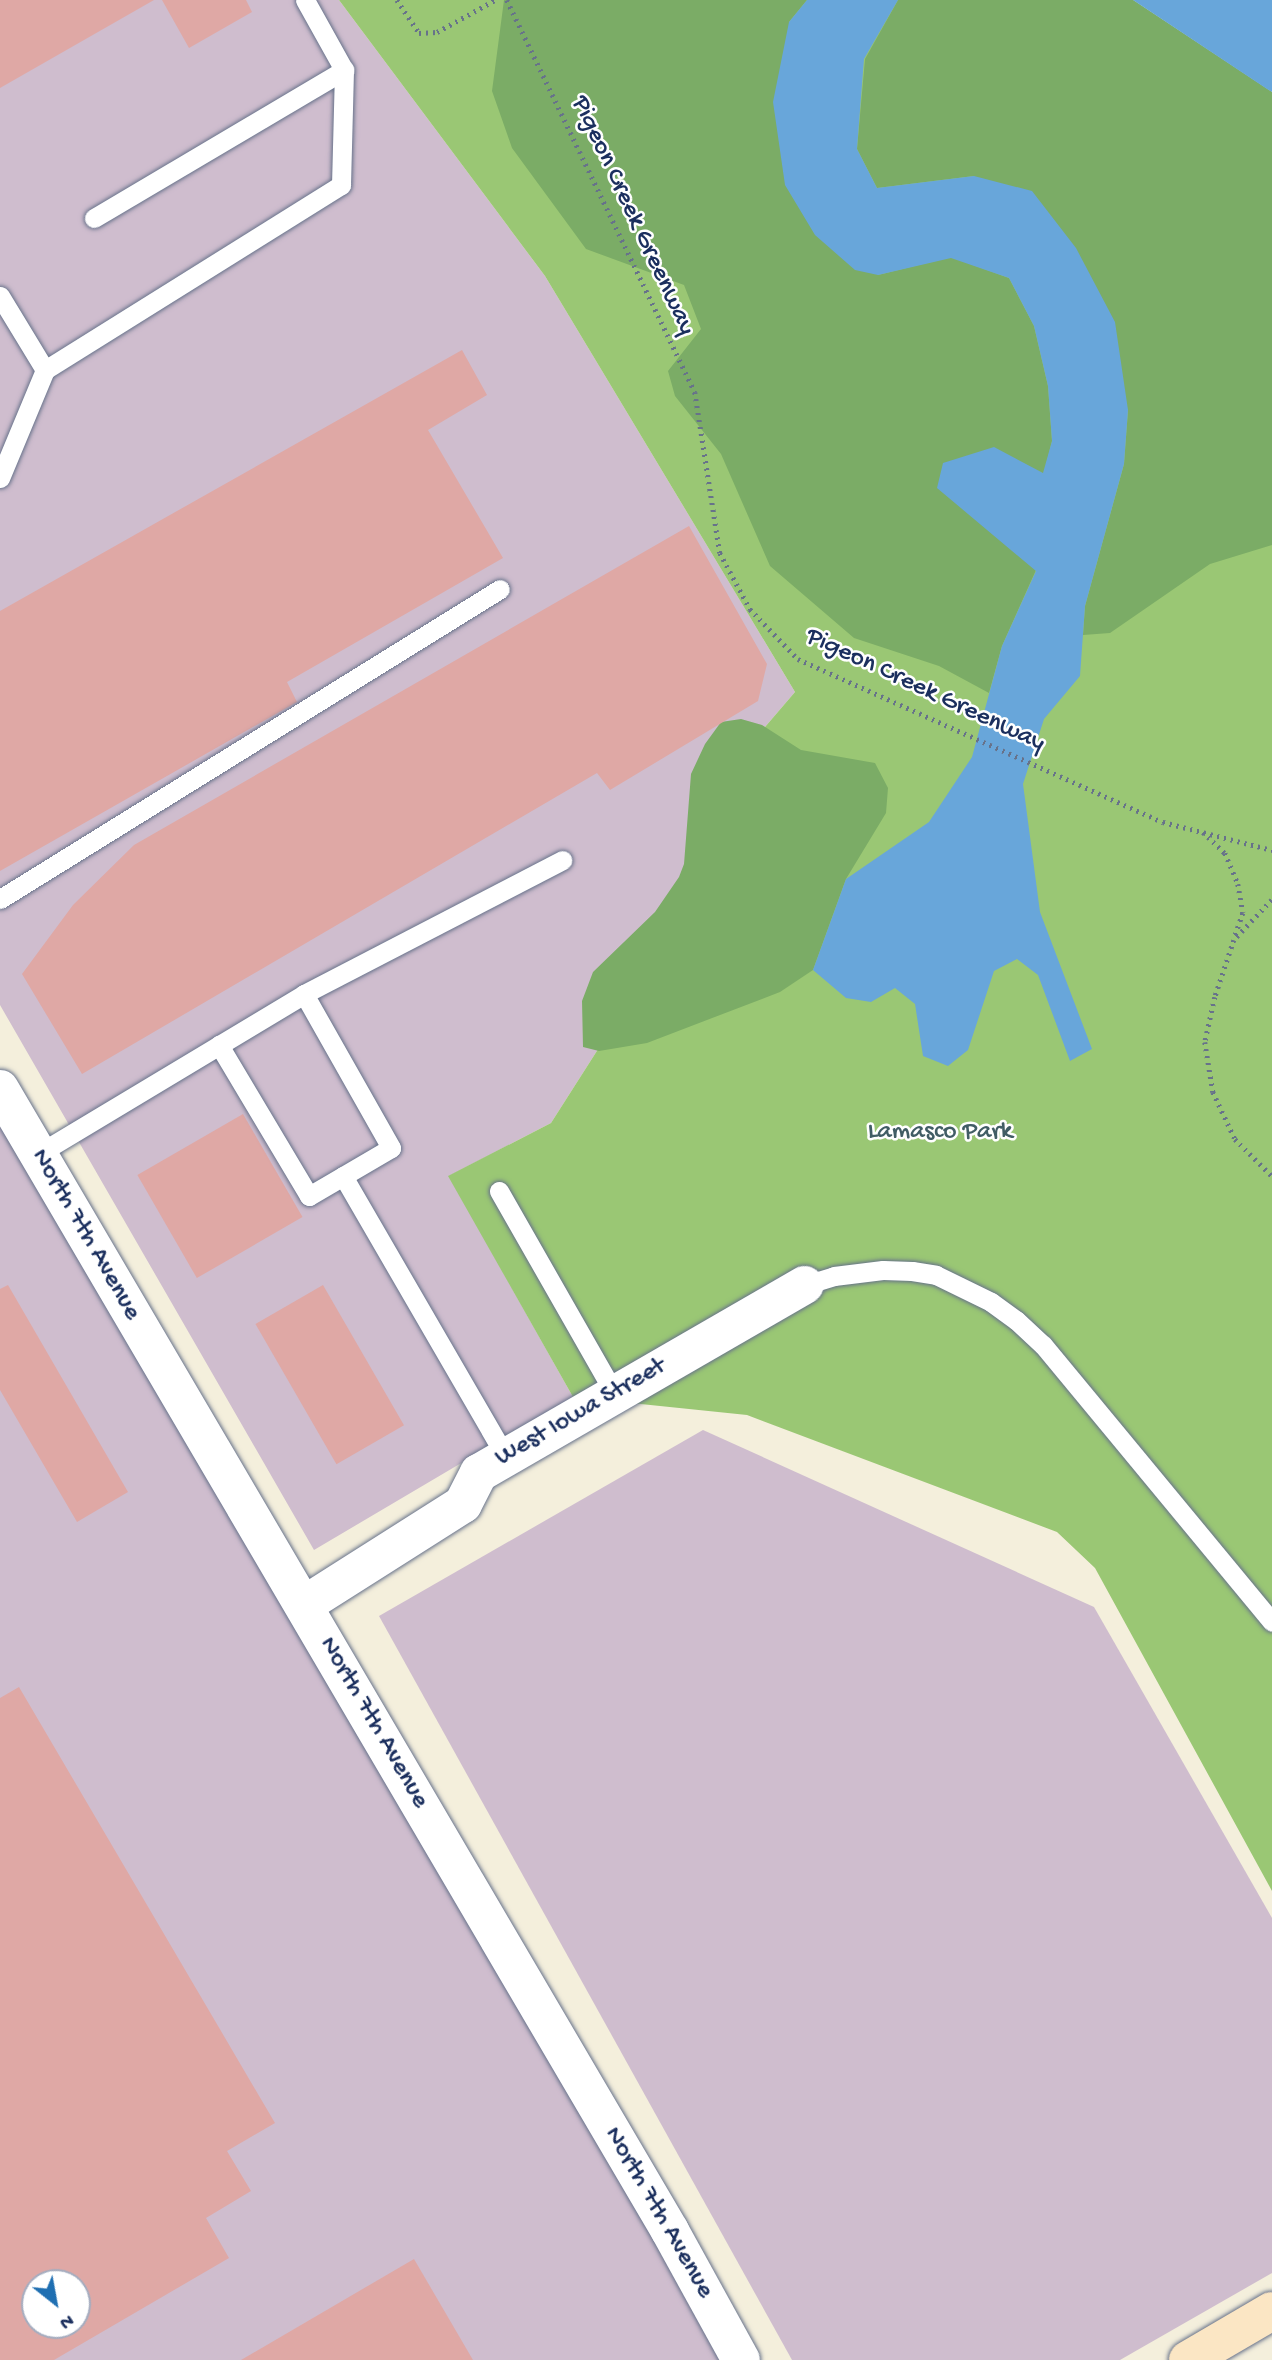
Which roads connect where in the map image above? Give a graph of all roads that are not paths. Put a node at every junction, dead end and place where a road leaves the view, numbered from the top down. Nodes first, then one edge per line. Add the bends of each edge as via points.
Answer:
1 (305, 0) edge
2 (344, 70) junction
3 (94, 218) dead end
4 (0, 296) edge
5 (45, 370) junction
6 (0, 478) edge
7 (500, 589) dead end
8 (562, 860) dead end
9 (0, 899) edge
10 (304, 994) junction
11 (219, 1045) junction
12 (0, 1089) edge
13 (38, 1154) junction
14 (343, 1176) junction
15 (499, 1191) dead end
16 (805, 1285) joint
17 (615, 1394) junction
18 (506, 1457) junction
19 (304, 1605) junction
20 (1272, 1622) edge
21 (1272, 2311) edge
22 (741, 2360) edge
23 (1188, 2360) edge

1 - 2 lane
2 - 3 lane
2 - 5 lane via 341,185
4 - 5 lane
5 - 6 lane
7 - 9 lane
8 - 10 lane
10 - 11 lane
10 - 14 lane via 391,1148
11 - 13 lane
11 - 14 lane via 309,1196
12 - 13 street, North 7th Avenue
13 - 19 street, North 7th Avenue
14 - 18 lane
15 - 17 lane
16 - 17 street, West Iowa Street
16 - 20 lane via 834,1276 912,1271 936,1275 1016,1320 1043,1345
17 - 18 street, West Iowa Street
18 - 19 street, West Iowa Street via 479,1473 463,1504
19 - 22 street, North 7th Avenue
21 - 23 main road

